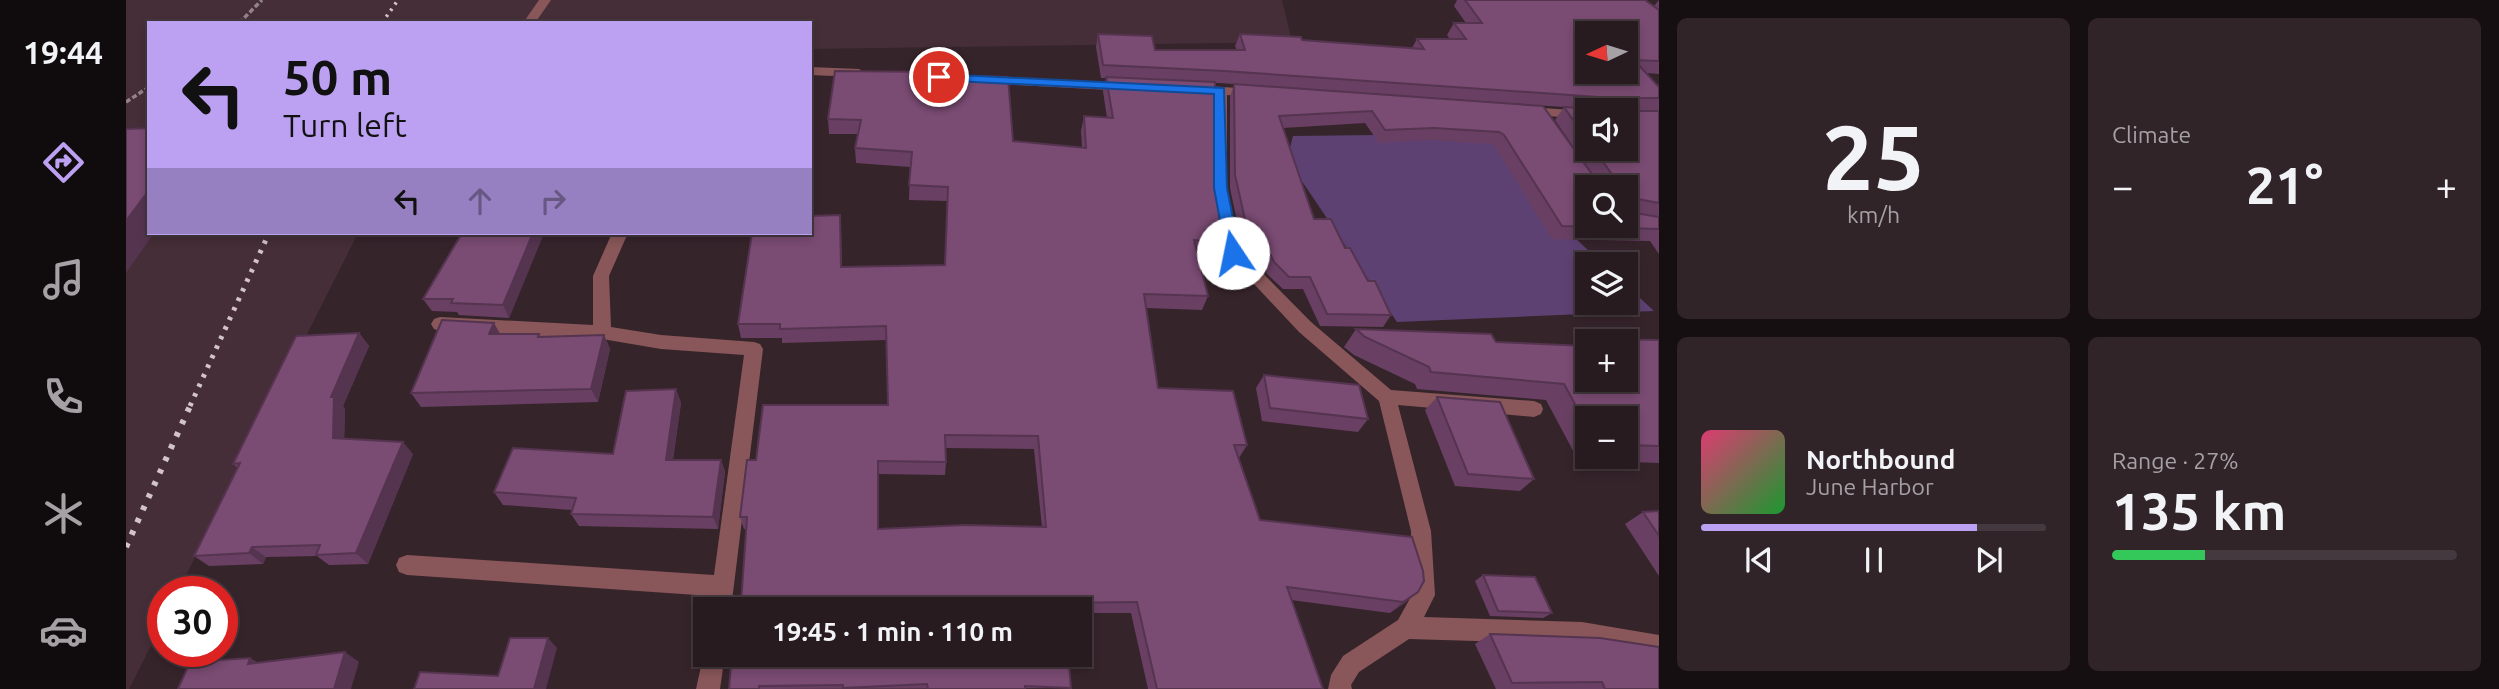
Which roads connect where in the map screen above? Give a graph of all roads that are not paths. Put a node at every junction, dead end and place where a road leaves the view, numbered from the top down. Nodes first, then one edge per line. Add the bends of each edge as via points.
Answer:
1 (545, 0) edge
2 (530, 21) edge
3 (812, 71) edge
4 (877, 74) edge
5 (971, 79) edge
6 (1144, 88) edge
7 (1182, 89) edge
8 (1220, 90) junction
9 (1273, 94) edge
10 (1513, 111) edge
11 (1575, 116) edge
12 (619, 235) edge
13 (440, 324) edge
14 (602, 332) junction
15 (1387, 397) junction
16 (1534, 409) dead end
17 (407, 565) dead end
18 (723, 586) junction
19 (722, 597) edge
20 (1406, 628) junction
21 (1659, 646) edge
22 (712, 667) edge
23 (708, 689) edge
24 (1340, 689) edge

1 - 2 street
3 - 4 street
5 - 6 street
7 - 8 street
8 - 9 street
8 - 15 street via 1220,188 1233,253 1305,327
10 - 11 street via 1544,118
12 - 14 street via 601,276
13 - 14 street
14 - 18 street via 754,349
15 - 16 street
15 - 20 street via 1421,531 1424,594
17 - 18 street
18 - 19 street
20 - 21 street via 1582,633
20 - 24 street via 1351,664
22 - 23 street

